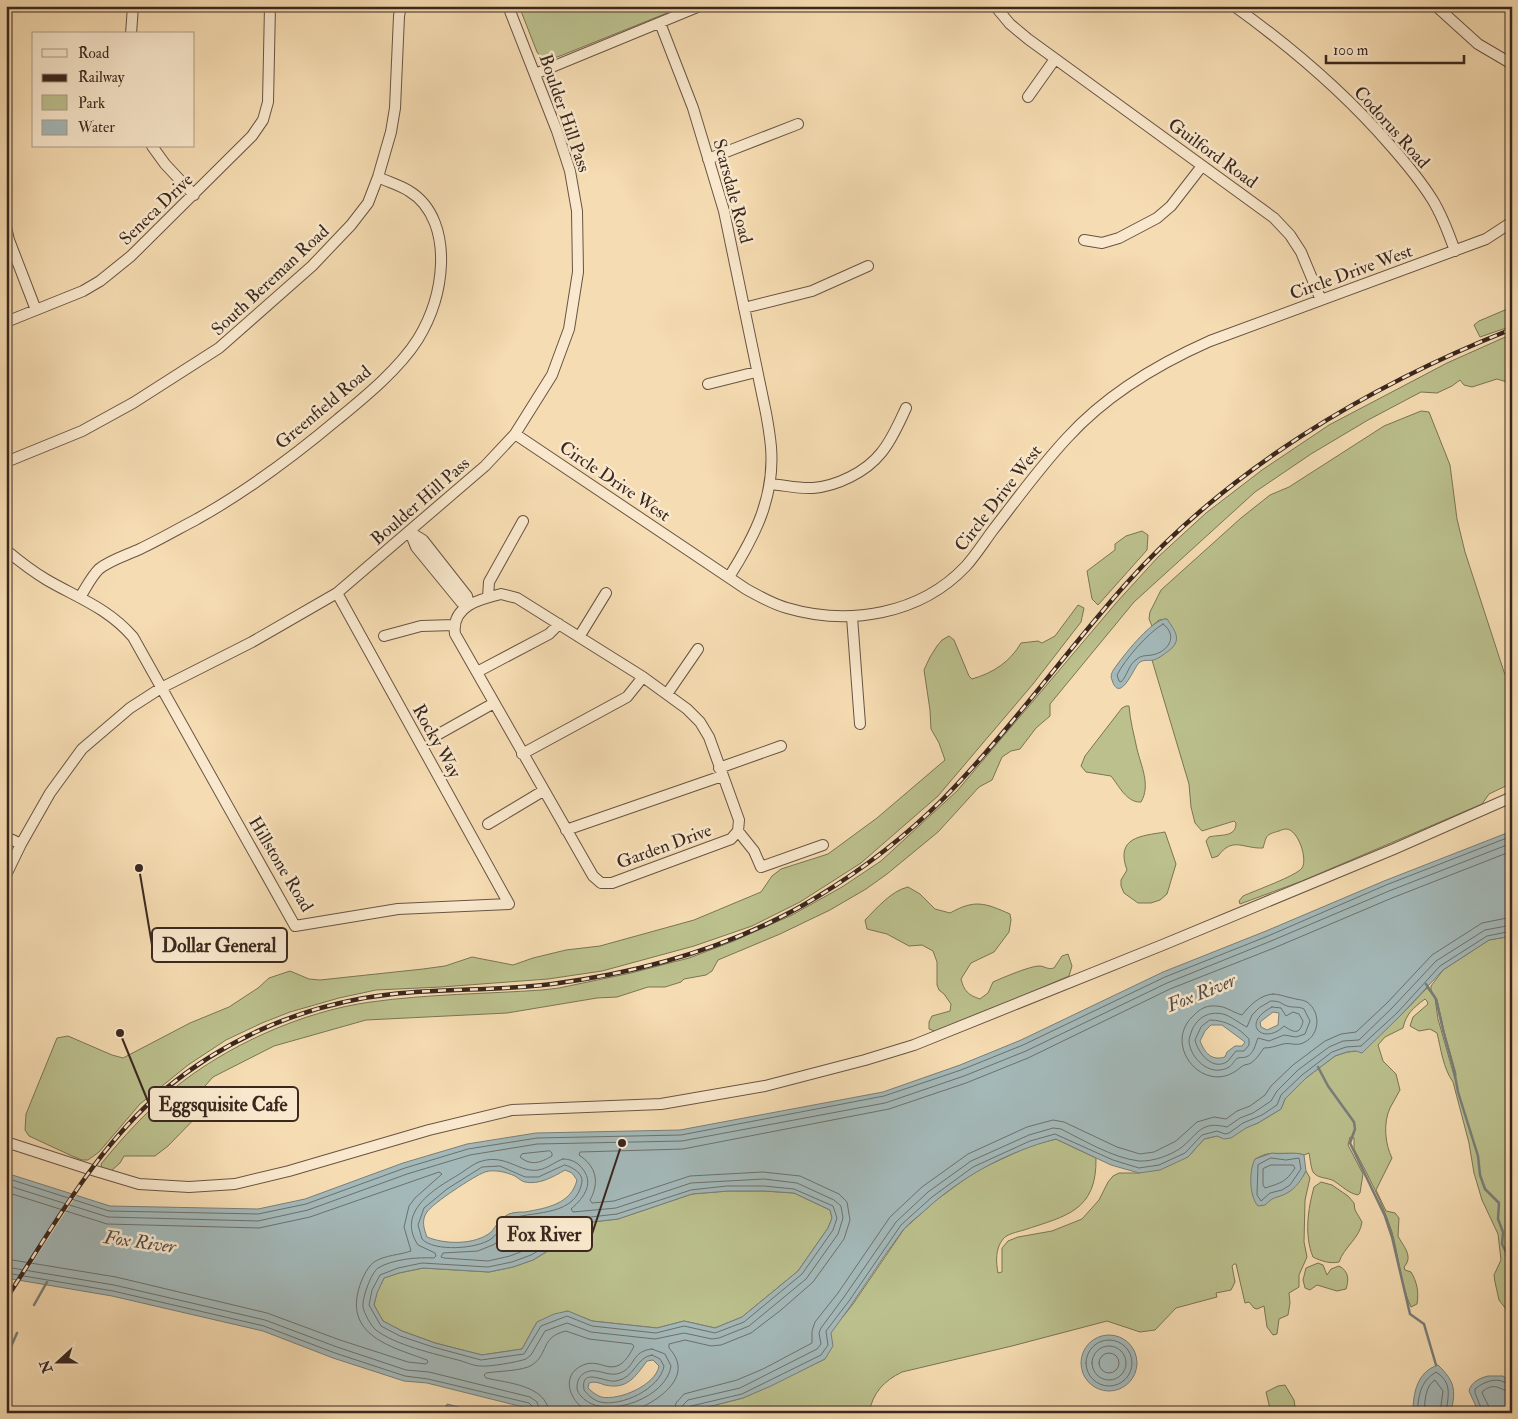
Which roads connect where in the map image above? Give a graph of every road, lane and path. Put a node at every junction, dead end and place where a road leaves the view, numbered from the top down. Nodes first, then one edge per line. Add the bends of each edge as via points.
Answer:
1 (133, 6) edge
2 (270, 6) edge
3 (402, 6) edge
4 (508, 6) edge
5 (700, 6) edge
6 (995, 6) edge
7 (1234, 6) edge
8 (1436, 6) edge
9 (660, 23) junction
10 (131, 32) edge
11 (1055, 59) junction
12 (1512, 64) edge
13 (535, 74) junction
14 (1028, 97) dead end
15 (798, 124) dead end
16 (153, 148) edge
17 (708, 159) junction
18 (1202, 166) junction
19 (378, 177) junction
20 (194, 195) junction
21 (1512, 222) edge
22 (6, 227) edge
23 (1084, 240) dead end
24 (1455, 251) junction
25 (868, 266) dead end
26 (1321, 300) junction
27 (744, 308) junction
28 (36, 310) junction
29 (6, 322) edge
30 (756, 372) junction
31 (708, 384) dead end
32 (906, 408) dead end
33 (515, 434) junction
34 (6, 462) edge
35 (770, 484) junction
36 (523, 521) dead end
37 (410, 532) junction
38 (6, 550) edge
39 (729, 577) junction
40 (337, 593) junction
41 (606, 593) dead end
42 (80, 597) junction
43 (488, 597) junction
44 (469, 605) junction
45 (852, 617) junction
46 (454, 624) junction
47 (559, 624) junction
48 (384, 636) dead end
49 (579, 637) junction
50 (698, 649) dead end
51 (477, 672) junction
52 (643, 677) junction
53 (162, 688) junction
54 (667, 694) junction
55 (494, 703) junction
56 (860, 724) dead end
57 (437, 735) dead end
58 (781, 746) dead end
59 (522, 754) junction
60 (721, 772) junction
61 (543, 791) junction
62 (1512, 797) edge
63 (488, 824) dead end
64 (566, 830) junction
65 (738, 831) junction
66 (6, 837) edge
67 (21, 844) junction
68 (823, 845) dead end
69 (6, 875) edge
70 (509, 904) joint
71 (6, 1142) edge

1 - 10 street
2 - 20 street, Seneca Drive via 269,95 263,120 248,142
3 - 19 street, South Bereman Road via 395,108
4 - 13 street, Boulder Hill Pass
5 - 9 street
6 - 11 street, Guilford Road via 1010,24
7 - 24 street, Codorus Road via 1278,38 1374,126 1433,200
8 - 12 street via 1478,44
9 - 13 street
9 - 17 street, Scarsdale Road via 694,108
11 - 14 street
11 - 18 street, Guilford Road
13 - 33 street, Boulder Hill Pass via 570,171 577,211 578,272 569,329 552,375
15 - 17 street
16 - 20 street
17 - 27 street, Scarsdale Road via 724,211
18 - 23 street via 1175,202 1157,218 1119,238 1102,243
18 - 26 street, Guilford Road via 1262,208 1290,235 1302,252
19 - 34 street, South Bereman Road via 368,203 351,225 312,266 219,348 82,431
19 - 42 street, Greenfield Road via 410,191 429,212 438,231 439,284 417,340 367,396 310,442 210,512 102,567
20 - 28 street, Seneca Drive via 100,281
21 - 24 street, Circle Drive West via 1486,240
22 - 28 street
24 - 26 street, Circle Drive West
25 - 27 street via 812,290
26 - 45 street, Circle Drive West via 1210,341 1146,373 1068,436 966,566 950,580 914,602 892,610
27 - 30 street, Scarsdale Road
28 - 29 street, Seneca Drive
30 - 31 street
30 - 35 street, Scarsdale Road via 771,446
32 - 35 street via 882,452 844,480 812,488
33 - 37 street, Boulder Hill Pass via 486,466
33 - 39 street, Circle Drive West
35 - 39 street, Scarsdale Road via 758,528
36 - 43 street via 489,582
37 - 40 street, Boulder Hill Pass
37 - 44 street via 416,547 461,602
38 - 42 street via 47,580
39 - 45 street, Circle Drive West via 785,608 813,615
40 - 53 street, Boulder Hill Pass via 252,642
40 - 70 street, Rocky Way
41 - 49 street
42 - 53 street via 124,626
43 - 44 street, Garden Drive
43 - 47 street, Garden Drive via 501,594 517,598
44 - 46 street, Garden Drive via 461,610
45 - 56 street
46 - 48 street via 422,626
46 - 51 street, Garden Drive via 455,634
47 - 49 street, Garden Drive
47 - 51 street via 550,634
49 - 52 street, Garden Drive
50 - 54 street
51 - 55 street, Garden Drive
52 - 54 street, Garden Drive
52 - 59 street via 627,697
53 - 67 street, Boulder Hill Pass via 130,708 82,749 50,793
53 - 70 street, Hillstone Road via 295,926 398,909
54 - 60 street, Garden Drive via 700,722
55 - 57 street
55 - 59 street, Garden Drive
58 - 60 street
59 - 61 street, Garden Drive
60 - 64 street
60 - 65 street, Garden Drive via 739,820
61 - 63 street
61 - 64 street, Garden Drive
62 - 71 street via 1165,944 914,1045 766,1086 661,1104 512,1110 235,1184 189,1187 139,1184
64 - 65 street, Garden Drive via 593,876 601,883 612,883 732,839
65 - 68 street, Garden Drive via 754,851 761,867
66 - 67 street
67 - 69 street, Boulder Hill Pass

